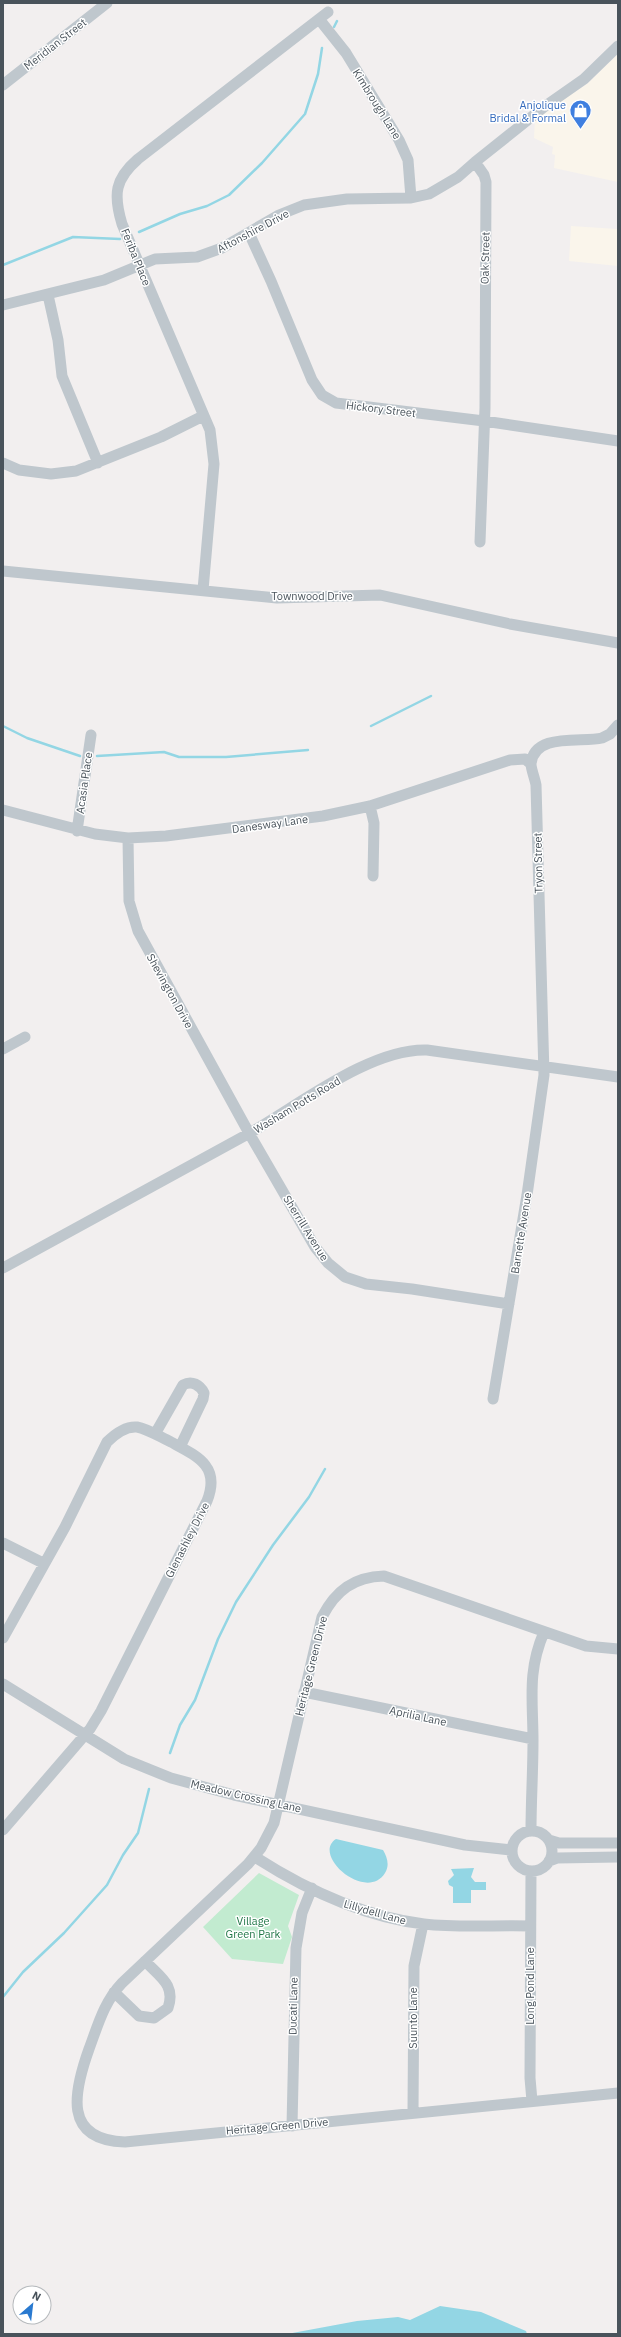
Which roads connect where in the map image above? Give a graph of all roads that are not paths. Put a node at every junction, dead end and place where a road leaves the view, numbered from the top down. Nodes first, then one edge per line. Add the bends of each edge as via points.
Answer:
1 (107, 3) edge
2 (323, 15) joint
3 (618, 46) edge
4 (3, 85) edge
5 (475, 162) junction
6 (412, 198) junction
7 (249, 234) junction
8 (138, 266) junction
9 (48, 295) junction
10 (3, 306) edge
11 (203, 416) junction
12 (484, 422) junction
13 (618, 441) edge
14 (3, 463) edge
15 (98, 463) junction
16 (480, 542) dead end
17 (3, 571) edge
18 (203, 590) junction
19 (618, 643) edge
20 (618, 725) edge
21 (91, 735) dead end
22 (531, 764) junction
23 (370, 806) junction
24 (3, 810) edge
25 (77, 831) junction
26 (128, 838) junction
27 (372, 876) dead end
28 (24, 1037) dead end
29 (3, 1049) edge
30 (543, 1067) junction
31 (618, 1077) edge
32 (249, 1133) junction
33 (3, 1268) edge
34 (509, 1304) junction
35 (493, 1399) dead end
36 (155, 1434) junction
37 (180, 1447) junction
38 (3, 1543) edge
39 (43, 1563) junction
40 (544, 1632) junction
41 (3, 1638) edge
42 (618, 1649) edge
43 (3, 1684) edge
44 (304, 1692) junction
45 (85, 1735) junction
46 (533, 1740) junction
47 (278, 1803) junction
48 (3, 1830) edge
49 (531, 1830) junction
50 (549, 1840) junction
51 (618, 1843) edge
52 (511, 1850) junction
53 (255, 1857) junction
54 (618, 1857) edge
55 (549, 1861) junction
56 (530, 1872) junction
57 (312, 1888) junction
58 (423, 1924) junction
59 (530, 1926) junction
60 (145, 1961) junction
61 (114, 1992) junction
62 (618, 2093) edge
63 (532, 2101) junction
64 (413, 2114) junction
65 (292, 2126) junction

1 - 4 street, Meridian Street
2 - 6 street, Kimbrough Lane via 399,140 408,160
2 - 8 street, Feriba Place via 126,170 117,191 118,211
3 - 5 street via 584,79
5 - 6 street, Aftonshire Drive via 439,190
5 - 12 street, Oak Street via 486,182
6 - 7 street, Aftonshire Drive via 347,198 304,205 279,215
7 - 8 street, Aftonshire Drive via 197,257 155,259
7 - 12 street, Hickory Street via 312,380 328,400 336,404
8 - 9 street, Aftonshire Drive via 104,280
8 - 11 street, Feriba Place
9 - 10 street, Aftonshire Drive
9 - 15 street via 58,340 62,376
11 - 15 street
11 - 18 street, Feriba Place via 211,437 214,464
12 - 13 street, Hickory Street
12 - 16 street, Oak Street
14 - 15 street via 19,470 51,474 76,471
17 - 18 street, Townwood Drive
18 - 19 street, Townwood Drive via 277,598 392,596 510,624
20 - 22 street via 602,738 546,743 537,752
21 - 25 street, Acasia Place
22 - 23 street, Danesway Lane via 525,759 510,760
22 - 30 street, Tryon Street via 536,785
23 - 26 street, Danesway Lane via 288,822
23 - 27 street via 374,823
24 - 25 street, Danesway Lane
25 - 26 street, Danesway Lane
26 - 32 street, Shevington Drive via 129,901 138,931
28 - 29 street
30 - 31 street, Washam Potts Road
30 - 32 street, Washam Potts Road via 427,1050 401,1051 363,1066
30 - 34 street, Barnette Avenue via 530,1173
32 - 33 street, Washam Potts Road
32 - 34 street, Sherrill Avenue via 315,1247 328,1264 345,1277 366,1284
34 - 35 street, Barnette Avenue
36 - 37 street, Glenashley Drive
36 - 37 street via 183,1385 188,1382 196,1384 204,1393 203,1399
36 - 39 street, Glenashley Drive via 136,1427 124,1429 107,1442
37 - 45 street, Glenashley Drive via 201,1459 208,1468 212,1480 211,1491 101,1711
38 - 39 street
39 - 41 street, Glenashley Drive
40 - 42 street, Heritage Green Drive via 586,1646
40 - 44 street, Heritage Green Drive via 399,1580 384,1576 369,1577 346,1586 328,1606 318,1632
40 - 46 street via 534,1659 531,1691
43 - 45 street, Meadow Crossing Lane
44 - 46 street, Aprilia Lane
44 - 47 street, Heritage Green Drive
45 - 47 street, Meadow Crossing Lane via 124,1759 171,1778 234,1795
45 - 48 street, Glenashley Drive
46 - 49 street
47 - 52 street, Meadow Crossing Lane via 465,1845
47 - 53 street, Heritage Green Drive via 274,1823
49 - 50 street
49 - 52 street via 518,1835
50 - 51 street via 559,1843
50 - 55 street via 552,1854
52 - 56 street via 516,1865
53 - 57 street, Lillydell Lane
53 - 60 street, Heritage Green Drive
54 - 55 street via 558,1858
55 - 56 street via 545,1867
56 - 59 street, Long Pond Lane
57 - 58 street, Lillydell Lane via 367,1912
57 - 65 street, Ducati Lane via 302,1913 296,1948
58 - 59 street, Lillydell Lane
58 - 64 street, Suunto Lane via 414,1966
59 - 63 street, Long Pond Lane
60 - 61 street, Heritage Green Drive
60 - 61 street via 167,1983 171,1991 168,2008 154,2018 139,2016
61 - 65 street, Heritage Green Drive via 101,2014 76,2094 78,2115 87,2128 98,2137 111,2142 125,2142
62 - 63 street, Heritage Green Drive
63 - 64 street, Heritage Green Drive
64 - 65 street, Heritage Green Drive

